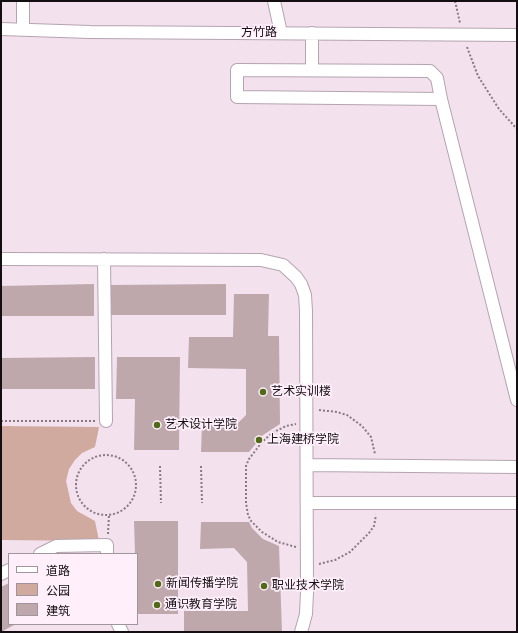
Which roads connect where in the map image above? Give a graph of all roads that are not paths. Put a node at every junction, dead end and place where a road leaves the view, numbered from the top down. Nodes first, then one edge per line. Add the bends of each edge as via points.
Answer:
1 (23, 1) edge
2 (274, 1) edge
3 (1, 29) edge
4 (23, 30) junction
5 (281, 33) junction
6 (312, 33) junction
7 (517, 35) edge
8 (312, 70) junction
9 (441, 98) junction
10 (1, 259) edge
11 (104, 259) junction
12 (517, 400) edge
13 (106, 421) road end
14 (308, 466) junction
15 (517, 467) edge
16 (308, 503) junction
17 (517, 503) edge
18 (107, 550) edge
19 (42, 553) edge
20 (302, 632) edge

1 - 4 street
2 - 5 street
3 - 4 street, 方竹路
4 - 5 street, 方竹路
5 - 6 street, 方竹路
6 - 7 street, 方竹路
6 - 8 street
8 - 9 street via 430,71 436,78
8 - 9 street via 237,70 238,97
9 - 12 street
10 - 11 street
11 - 13 street
11 - 14 street via 261,260 283,265 298,280 304,295
14 - 15 street
14 - 16 street
16 - 17 street
16 - 20 street via 306,614
18 - 19 street via 56,546

